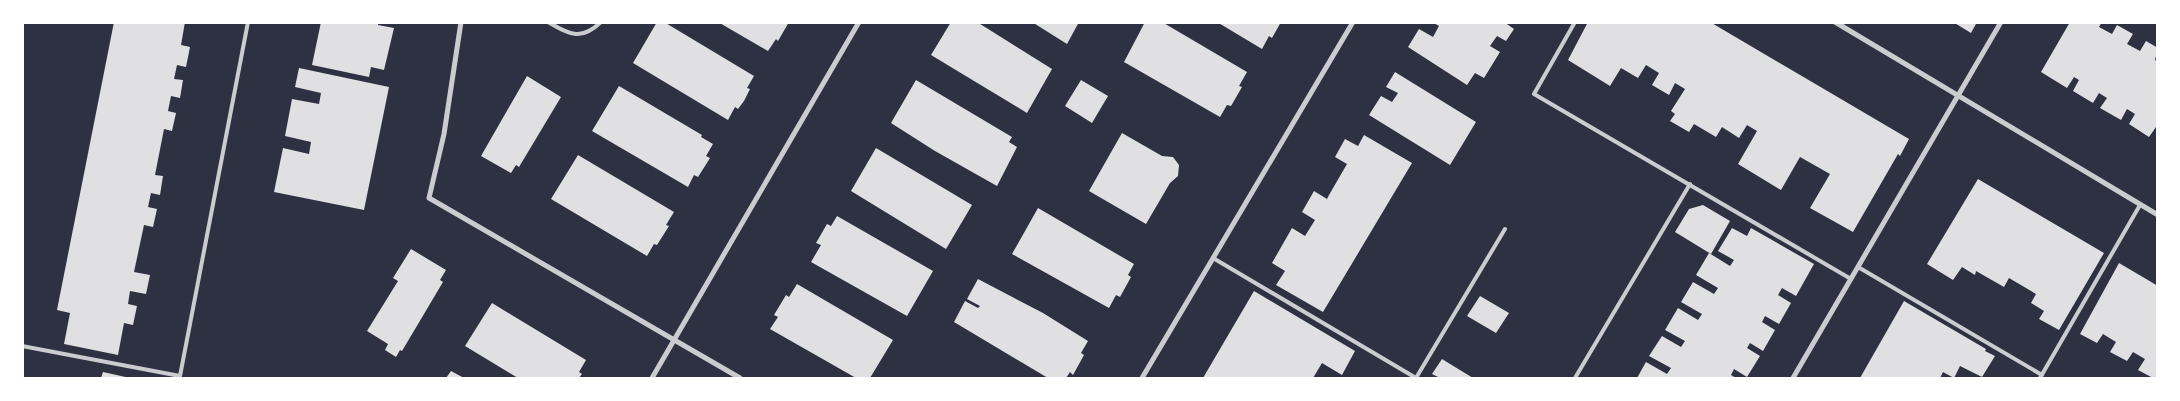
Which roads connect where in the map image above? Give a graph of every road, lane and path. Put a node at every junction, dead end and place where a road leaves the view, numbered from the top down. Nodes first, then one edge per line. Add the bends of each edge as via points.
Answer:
1 (248, 22) edge
2 (461, 22) edge
3 (548, 22) edge
4 (602, 22) edge
5 (859, 22) edge
6 (1353, 22) edge
7 (1576, 22) edge
8 (1835, 22) edge
9 (2001, 22) edge
10 (1958, 96) junction
11 (1690, 184) junction
12 (2140, 205) junction
13 (2158, 215) edge
14 (1505, 229) dead end
15 (1213, 258) junction
16 (1858, 267) junction
17 (1851, 279) junction
18 (674, 340) junction
19 (22, 346) edge
20 (2041, 377) edge
21 (652, 378) edge
22 (740, 378) edge
23 (1142, 378) edge
24 (1416, 378) edge
25 (1575, 378) edge
26 (1793, 378) edge

1 - 19 lane via 180,376
2 - 18 street via 444,134 429,198
3 - 4 lane via 577,36 588,34
5 - 18 street
6 - 15 street
7 - 11 lane via 1534,94
8 - 10 street
9 - 10 street
10 - 12 street
10 - 16 street
11 - 17 lane
11 - 25 lane
12 - 13 street
12 - 20 lane
14 - 24 lane
15 - 23 street
15 - 24 lane
16 - 17 street
16 - 20 lane
17 - 26 street
18 - 21 street
18 - 22 street

